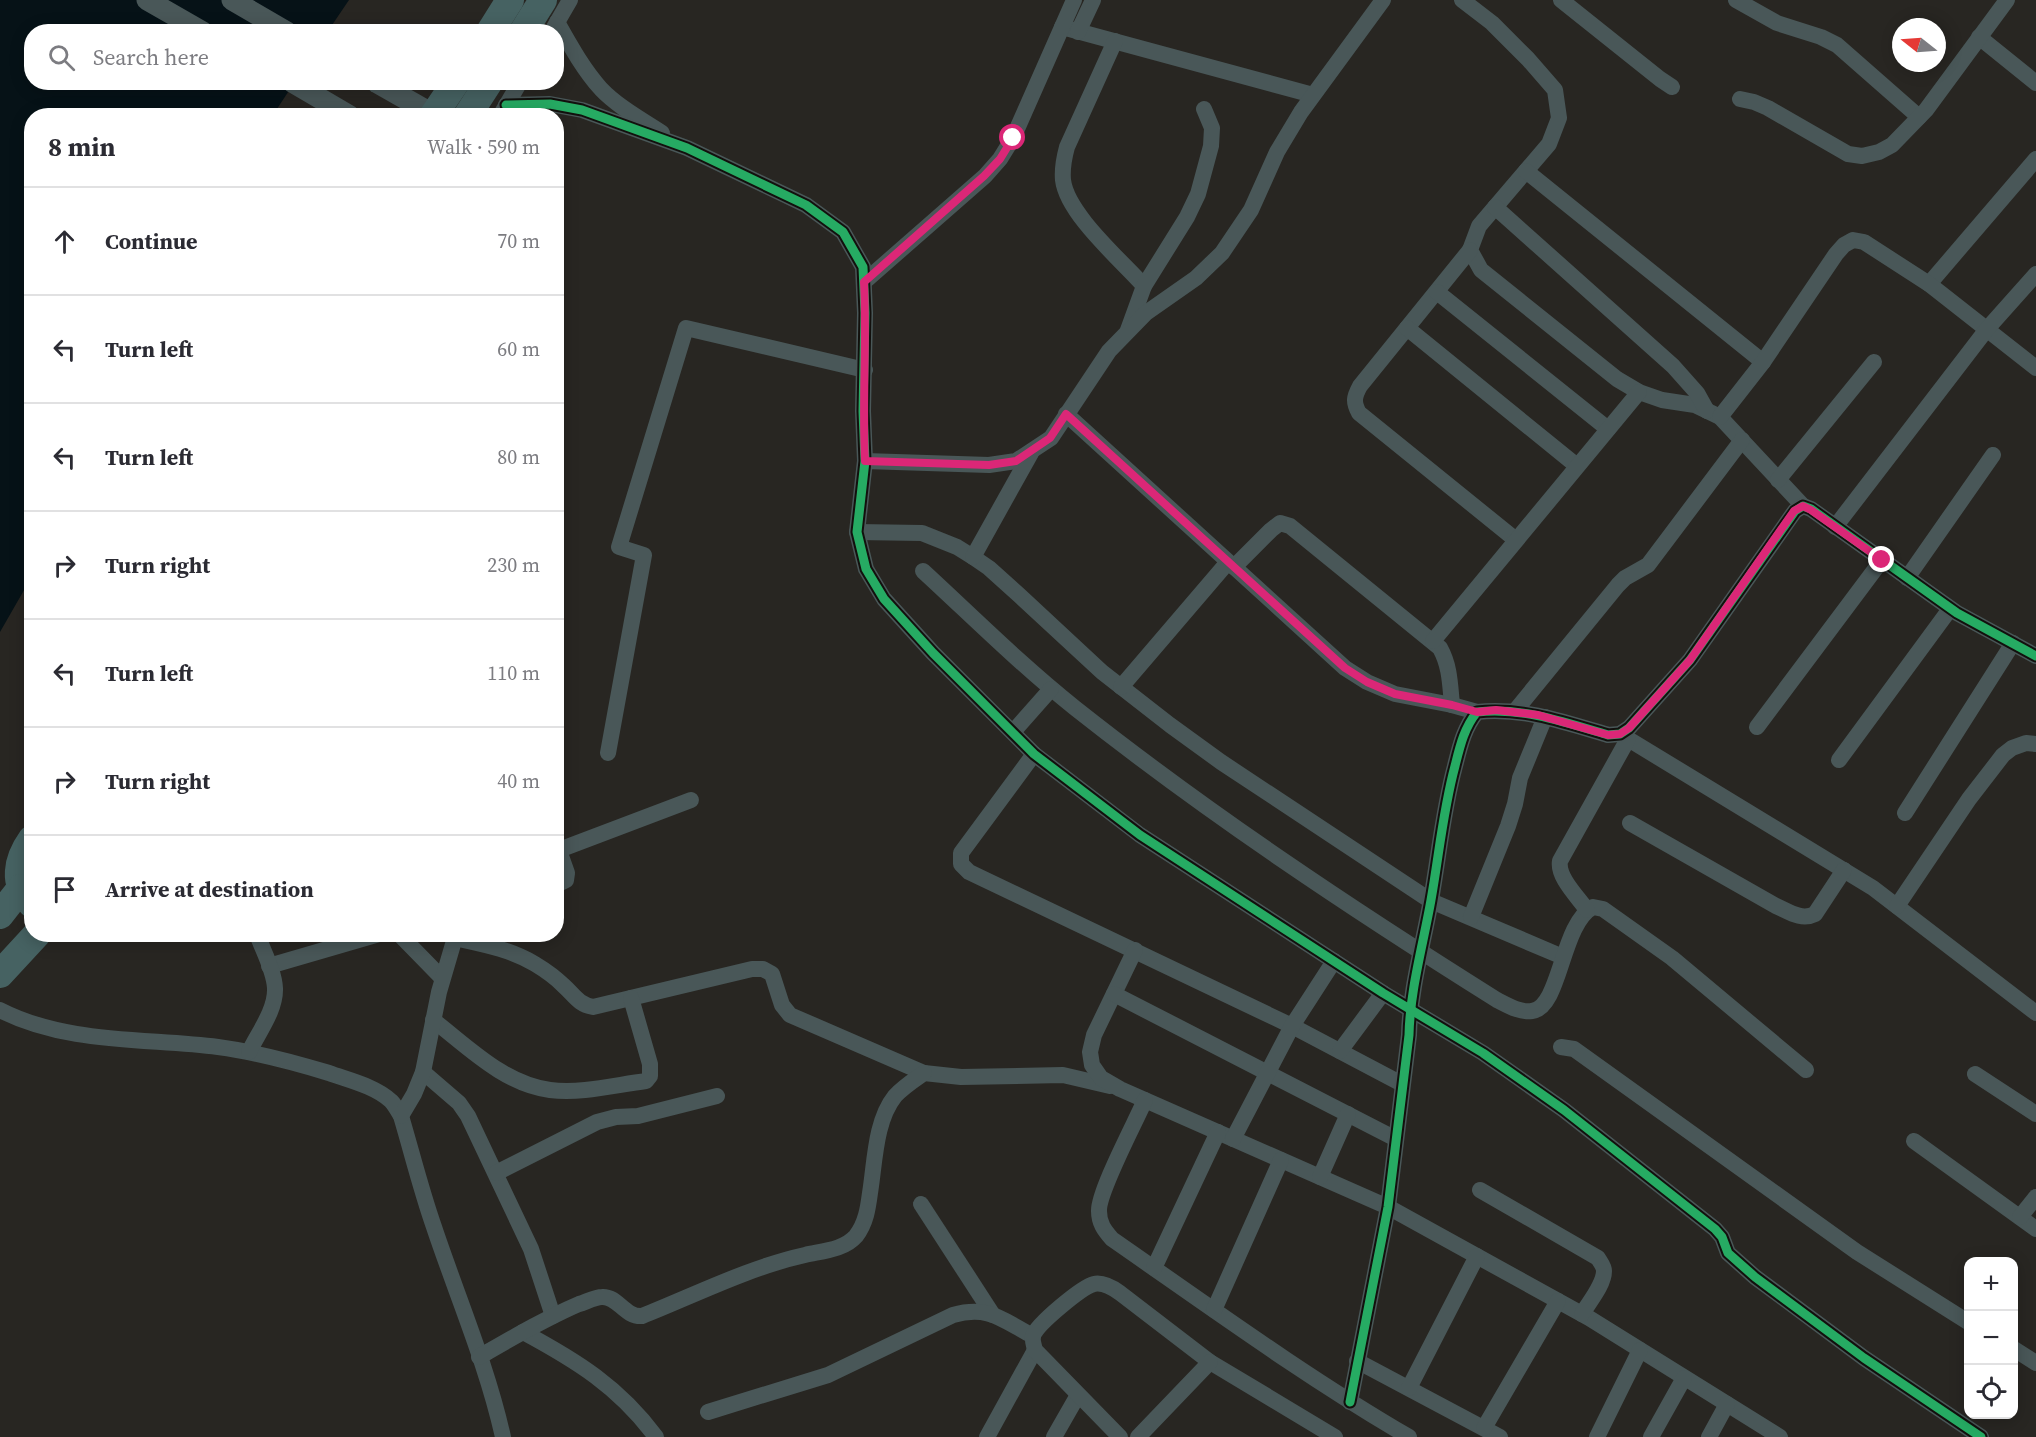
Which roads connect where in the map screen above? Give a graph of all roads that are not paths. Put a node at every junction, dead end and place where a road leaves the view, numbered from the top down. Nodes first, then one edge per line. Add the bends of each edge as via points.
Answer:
1 (147, 0) edge
2 (232, 0) edge
3 (510, 0) edge
4 (570, 0) edge
5 (1074, 0) edge
6 (1093, 0) edge
7 (1383, 0) edge
8 (1462, 0) edge
9 (1561, 0) edge
10 (1736, 0) edge
11 (2007, 0) edge
12 (550, 18) edge
13 (189, 24) edge
14 (273, 24) edge
15 (495, 24) edge
16 (1070, 30) junction
17 (1979, 37) junction
18 (564, 38) edge
19 (1115, 41) junction
20 (2036, 83) edge
21 (1672, 87) dead end
22 (306, 90) edge
23 (389, 90) edge
24 (450, 90) edge
25 (484, 90) edge
26 (515, 90) edge
27 (1313, 95) junction
28 (1740, 99) dead end
29 (336, 108) edge
30 (421, 108) edge
31 (438, 108) edge
32 (472, 108) edge
33 (504, 108) edge
34 (519, 108) edge
35 (1204, 109) dead end
36 (1919, 117) junction
37 (687, 148) junction
38 (2036, 159) edge
39 (1526, 171) junction
40 (1495, 207) junction
41 (1470, 250) junction
42 (2036, 274) edge
43 (864, 282) junction
44 (1929, 284) junction
45 (1144, 286) junction
46 (1437, 292) junction
47 (1407, 328) junction
48 (1987, 329) junction
49 (1127, 333) junction
50 (1763, 362) junction
51 (1874, 362) dead end
52 (2036, 368) edge
53 (865, 370) junction
54 (1639, 392) junction
55 (1066, 414) junction
56 (1713, 414) junction
57 (1608, 429) junction
58 (1742, 440) junction
59 (1033, 450) junction
60 (1993, 455) dead end
61 (865, 461) junction
62 (1577, 466) junction
63 (1778, 480) junction
64 (1803, 506) junction
65 (1835, 527) junction
66 (857, 532) junction
67 (1516, 540) junction
68 (973, 557) junction
69 (1882, 560) junction
70 (1231, 564) junction
71 (923, 571) dead end
72 (1907, 578) junction
73 (1950, 609) junction
74 (1433, 640) junction
75 (2013, 643) junction
76 (2036, 656) edge
77 (1121, 687) junction
78 (1051, 689) junction
79 (1452, 705) junction
80 (1515, 711) junction
81 (1477, 712) junction
82 (1545, 717) junction
83 (1757, 727) dead end
84 (1013, 732) junction
85 (1624, 737) junction
86 (2036, 744) edge
87 (608, 753) dead end
88 (1034, 754) junction
89 (1839, 759) dead end
90 (691, 800) dead end
91 (1905, 813) dead end
92 (1630, 823) dead end
93 (564, 844) edge
94 (24, 849) edge
95 (564, 864) edge
96 (1844, 870) junction
97 (564, 881) edge
98 (24, 890) edge
99 (24, 897) edge
100 (1431, 900) junction
101 (1897, 906) junction
102 (1587, 910) junction
103 (0, 915) edge
104 (1471, 917) junction
105 (30, 942) edge
106 (260, 942) edge
107 (352, 942) edge
108 (407, 942) edge
109 (453, 942) edge
110 (477, 942) edge
111 (1135, 950) junction
112 (1421, 952) junction
113 (1563, 957) junction
114 (1334, 961) junction
115 (269, 966) junction
116 (0, 974) edge
117 (442, 978) junction
118 (1383, 993) junction
119 (1114, 994) junction
120 (631, 998) junction
121 (0, 1010) edge
122 (1410, 1010) junction
123 (2036, 1013) edge
124 (433, 1020) junction
125 (1292, 1026) junction
126 (1561, 1047) dead end
127 (1340, 1051) junction
128 (249, 1052) junction
129 (1806, 1070) dead end
130 (423, 1071) junction
131 (924, 1073) junction
132 (1267, 1073) junction
133 (1975, 1074) dead end
134 (1402, 1084) junction
135 (1120, 1089) junction
136 (717, 1096) dead end
137 (1145, 1100) junction
138 (1348, 1114) junction
139 (2036, 1114) edge
140 (401, 1116) junction
141 (1226, 1135) junction
142 (1396, 1139) junction
143 (1914, 1141) dead end
144 (1281, 1160) junction
145 (496, 1173) junction
146 (1320, 1177) junction
147 (1480, 1190) dead end
148 (2036, 1197) edge
149 (921, 1204) dead end
150 (1388, 1207) junction
151 (2020, 1217) junction
152 (2036, 1229) edge
153 (1477, 1256) junction
154 (1154, 1268) junction
155 (1558, 1301) junction
156 (1214, 1310) junction
157 (993, 1314) junction
158 (1582, 1314) junction
159 (553, 1316) junction
160 (1964, 1319) edge
161 (523, 1332) junction
162 (1034, 1343) junction
163 (1640, 1350) junction
164 (2018, 1352) edge
165 (479, 1357) junction
166 (1357, 1361) junction
167 (1210, 1362) junction
168 (2036, 1363) edge
169 (1684, 1378) junction
170 (1409, 1388) junction
171 (1077, 1395) junction
172 (1350, 1402) junction
173 (1727, 1404) junction
174 (708, 1412) dead end
175 (1484, 1428) junction
176 (503, 1437) edge
177 (656, 1437) edge
178 (987, 1437) edge
179 (1054, 1437) edge
180 (1120, 1437) edge
181 (1138, 1437) edge
182 (1335, 1437) edge
183 (1409, 1437) edge
184 (1500, 1437) edge
185 (1597, 1437) edge
186 (1651, 1437) edge
187 (1709, 1437) edge
188 (1780, 1437) edge
189 (1981, 1437) edge

1 - 13 street
2 - 14 street
3 - 15 highway
4 - 12 street
5 - 16 street
6 - 16 street
7 - 27 street
8 - 39 street via 1492,23 1555,90 1559,118 1549,144
9 - 21 street
10 - 36 street via 1777,23 1837,45
11 - 17 street
16 - 19 street
16 - 43 street via 1000,159
17 - 20 street
17 - 36 street
18 - 37 street via 602,90
19 - 27 street
19 - 45 street via 1070,139 1063,179 1077,212
22 - 29 street
23 - 30 street
24 - 31 highway
25 - 32 highway
26 - 33 street
27 - 49 street via 1276,152 1251,210 1222,254 1196,278 1146,313
28 - 36 street via 1768,108 1848,154 1862,156 1892,145
34 - 37 street via 550,104 582,110
35 - 45 street via 1212,128 1211,146 1198,194
37 - 43 street via 806,205 843,232 863,267
38 - 44 street
39 - 40 street
39 - 50 street
40 - 41 street via 1479,226
40 - 56 street via 1674,366
41 - 46 street
41 - 54 street via 1481,270 1617,379
42 - 48 street
43 - 53 street
44 - 48 street
44 - 50 street via 1864,242 1853,240 1836,254
45 - 49 street
46 - 47 street
46 - 57 street
47 - 62 street
47 - 67 street via 1354,396 1359,413
48 - 52 street
48 - 65 street
49 - 55 street via 1109,351
50 - 56 street
51 - 63 street
53 - 61 street
53 - 87 street via 686,328 619,547 644,555
54 - 56 street via 1695,405
54 - 57 street
55 - 59 street via 1050,438
55 - 70 street
56 - 58 street
57 - 62 street
58 - 63 street
58 - 80 street via 1648,565 1618,585
59 - 61 street via 1016,461 989,465
59 - 68 street
60 - 72 street
61 - 66 street
62 - 67 street
63 - 64 street
64 - 65 street
64 - 85 street via 1794,511 1690,660
65 - 69 street
66 - 68 street via 922,533
66 - 84 street via 866,569 884,599
67 - 74 street
68 - 77 street
69 - 72 street
69 - 83 street
70 - 74 street via 1280,523 1290,526
70 - 77 street
70 - 79 street via 1345,668 1395,694
71 - 78 street
72 - 73 street
73 - 75 street
73 - 89 street
74 - 79 street via 1446,658
75 - 76 street
75 - 91 street
77 - 100 street via 1221,762
78 - 84 street
78 - 112 street via 1263,848
79 - 81 street
80 - 81 street
80 - 82 street
81 - 100 street via 1463,734 1447,795
82 - 85 street
82 - 104 street via 1520,778 1508,826
84 - 88 street
85 - 96 street
85 - 102 street via 1560,861 1562,875
86 - 101 street via 2026,743 2003,755
88 - 111 street via 968,842 961,853 961,864 969,872
88 - 114 street via 1140,835
90 - 93 street
92 - 96 street via 1776,906 1808,918 1815,914
94 - 98 highway via 18,870
95 - 97 street
96 - 101 street
99 - 103 highway
100 - 104 street
100 - 112 street
101 - 123 street
102 - 113 street
102 - 129 street via 1603,909 1672,958
104 - 113 street
105 - 116 highway
106 - 115 street
107 - 115 street
108 - 117 street
109 - 117 street
110 - 120 street via 534,963 583,1005 593,1007
111 - 119 street
111 - 125 street
112 - 113 street via 1497,1000 1524,1012 1543,1006
112 - 122 street
114 - 118 street
114 - 125 street
115 - 128 street via 275,997
117 - 124 street
118 - 122 street
118 - 127 street
119 - 132 street
119 - 135 street via 1089,1052 1101,1078
120 - 124 street via 650,1076 646,1081 573,1090 550,1090 512,1078
120 - 131 street via 763,969 772,974 782,1005 790,1015
121 - 128 street via 28,1023 66,1033
122 - 134 street
122 - 189 street via 1483,1053 1564,1110 1715,1229 1728,1253 1755,1277 1864,1358
124 - 130 street
125 - 127 street
125 - 132 street
126 - 160 street via 1574,1049 1857,1252
127 - 134 street
128 - 140 street via 313,1068 374,1090 390,1101
130 - 140 street
130 - 145 street via 459,1103
131 - 135 street via 961,1077 1063,1076
131 - 159 street via 894,1097 886,1113 867,1213 854,1238 842,1246 763,1268 642,1316 628,1313 602,1296
132 - 138 street
132 - 141 street
133 - 139 street
134 - 142 street
135 - 137 street
136 - 145 street via 597,1122
137 - 141 street
137 - 154 street via 1098,1209 1101,1225 1112,1239
138 - 142 street
138 - 146 street
140 - 165 street
141 - 144 street
141 - 154 street
142 - 150 street
143 - 151 street
144 - 146 street
144 - 156 street
145 - 159 street via 531,1249
146 - 150 street
147 - 158 street via 1598,1258 1604,1274
148 - 151 street
149 - 157 street
150 - 153 street
150 - 166 street
151 - 152 street
153 - 155 street
153 - 170 street
154 - 156 street
155 - 158 street
155 - 175 street
156 - 172 street
157 - 162 street
157 - 174 street via 975,1311 953,1315 828,1375
158 - 163 street
159 - 161 street
161 - 165 street
161 - 177 street via 585,1367 640,1415
162 - 167 street via 1040,1324 1085,1287 1096,1283 1120,1293
162 - 171 street
162 - 178 street
163 - 169 street
163 - 185 street
164 - 168 street
165 - 176 street
166 - 170 street
166 - 172 street
167 - 181 street
167 - 182 street
169 - 173 street
169 - 186 street
170 - 175 street
171 - 179 street
171 - 180 street
172 - 183 street
173 - 187 street
173 - 188 street
175 - 184 street

